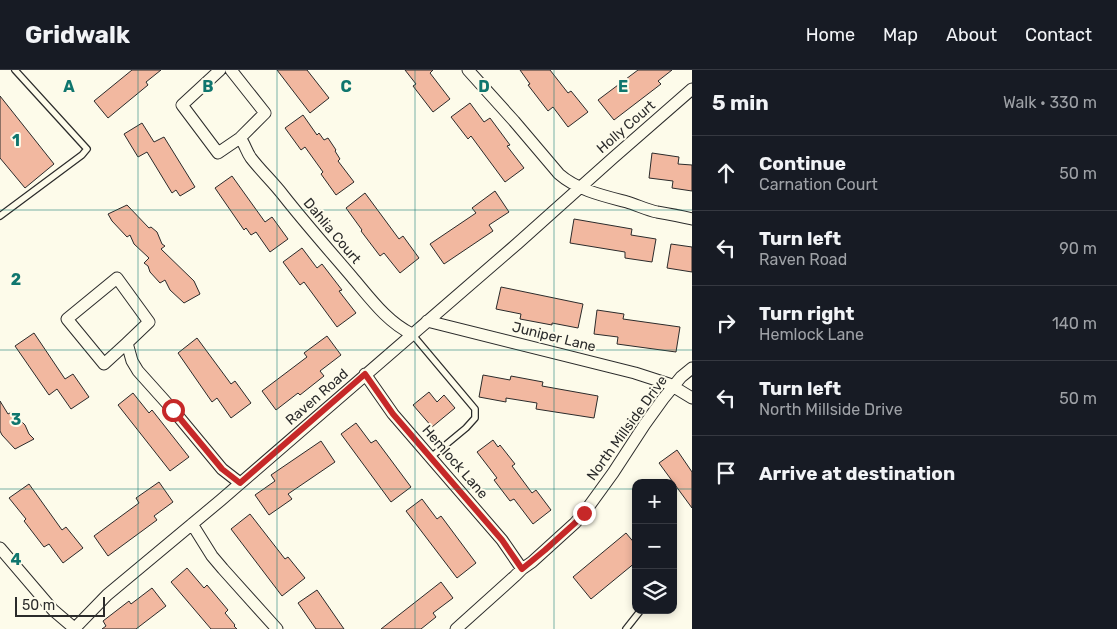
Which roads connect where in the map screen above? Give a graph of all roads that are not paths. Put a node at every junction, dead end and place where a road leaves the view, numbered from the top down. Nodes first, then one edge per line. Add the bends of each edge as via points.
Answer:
1 (15, 70) edge
2 (220, 70) edge
3 (231, 70) edge
4 (468, 70) edge
5 (692, 88) edge
6 (240, 138) junction
7 (580, 188) junction
8 (0, 216) edge
9 (692, 219) edge
10 (427, 321) junction
11 (412, 334) junction
12 (127, 343) junction
13 (692, 368) edge
14 (365, 374) junction
15 (673, 386) junction
16 (692, 398) edge
17 (430, 457) junction
18 (240, 483) junction
19 (192, 524) junction
20 (0, 548) edge
21 (522, 569) junction
22 (638, 614) edge
23 (74, 629) edge
24 (276, 629) edge
25 (456, 629) edge
26 (626, 629) edge

1 - 8 lane via 87,149
2 - 6 street via 182,105 218,152
3 - 6 street via 265,113
4 - 7 street via 559,174
5 - 7 street, Holly Court
6 - 11 street, Dahlia Court via 257,166 361,288 394,323
7 - 9 street via 656,212
7 - 10 street, Raven Road
10 - 11 street, Raven Road
10 - 15 street, Juniper Lane via 654,378
11 - 14 street, Raven Road
11 - 17 lane via 476,409 475,418 466,428
12 - 12 street via 149,322 117,278 67,318 104,364
12 - 18 street via 138,371 222,469
13 - 15 street, North Millside Drive
14 - 17 street, Hemlock Lane via 393,414
14 - 18 street, Raven Road
15 - 16 street, Juniper Lane
15 - 21 street, North Millside Drive via 584,513
17 - 21 street, Hemlock Lane via 502,540
18 - 19 street, Raven Road
19 - 23 street, Raven Road via 107,596
19 - 24 street via 222,569
20 - 23 street via 53,610
21 - 25 street, North Millside Drive
22 - 26 lane

